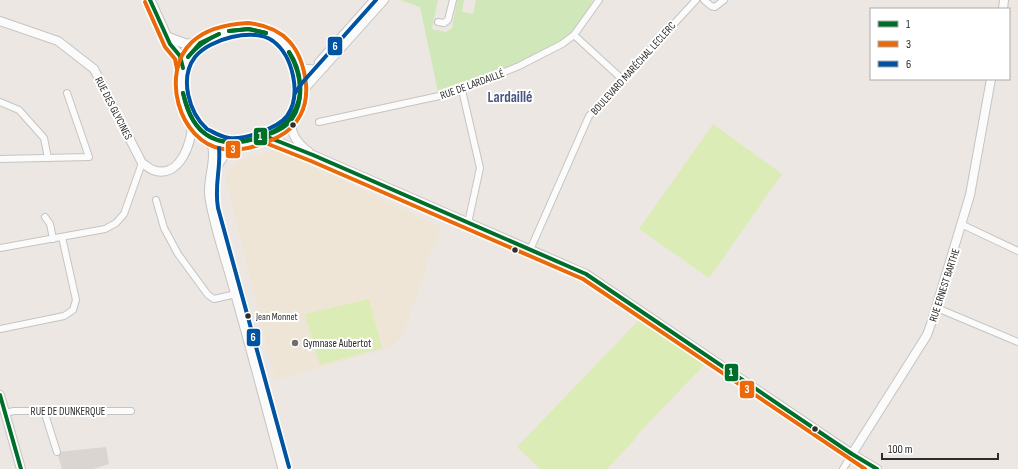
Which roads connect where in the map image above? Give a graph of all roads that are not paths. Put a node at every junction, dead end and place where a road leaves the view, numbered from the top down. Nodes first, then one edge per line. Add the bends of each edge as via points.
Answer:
1 (150, 0) edge
2 (373, 0) edge
3 (384, 0) edge
4 (453, 0) edge
5 (599, 0) edge
6 (696, 0) edge
7 (704, 0) edge
8 (724, 0) edge
9 (0, 21) edge
10 (438, 22) dead end
11 (574, 35) junction
12 (168, 37) junction
13 (200, 43) junction
14 (329, 56) junction
15 (295, 64) junction
16 (321, 64) junction
17 (183, 68) junction
18 (622, 79) junction
19 (991, 80) edge
20 (462, 90) junction
21 (66, 92) dead end
22 (300, 96) junction
23 (0, 102) edge
24 (292, 119) junction
25 (192, 121) junction
26 (320, 122) dead end
27 (206, 135) junction
28 (265, 136) junction
29 (246, 141) junction
30 (190, 144) junction
31 (313, 155) junction
32 (48, 158) junction
33 (0, 159) edge
34 (142, 163) junction
35 (209, 184) junction
36 (156, 200) dead end
37 (45, 218) dead end
38 (468, 222) junction
39 (963, 225) junction
40 (62, 237) junction
41 (53, 239) junction
42 (0, 248) edge
43 (530, 250) junction
44 (1018, 251) edge
45 (236, 294) junction
46 (938, 308) junction
47 (0, 329) edge
48 (1018, 342) edge
49 (0, 394) edge
50 (44, 411) junction
51 (131, 411) dead end
52 (5, 413) junction
53 (57, 452) dead end
54 (852, 454) junction
55 (22, 469) edge
56 (283, 469) edge
57 (843, 469) edge
58 (867, 469) edge
59 (877, 469) edge

1 - 12 main road
2 - 14 street
3 - 14 street
4 - 10 street via 448,20 444,23
5 - 11 street, RUE DE LARDAILLÉ
6 - 18 street, BOULEVARD MARÉCHAL LECLERC
7 - 8 street via 715,7
9 - 34 street, RUE DES GLYCINES via 58,41 94,69
11 - 18 street
11 - 20 street, RUE DE LARDAILLÉ via 535,58
12 - 13 main road via 186,44
12 - 17 main road via 170,44 180,56
13 - 15 main road via 237,30 260,29 269,32 283,43
13 - 17 main road via 189,54
14 - 16 street
15 - 16 street via 309,70
15 - 22 main road
16 - 22 street
17 - 25 main road via 181,87
18 - 43 street, BOULEVARD MARÉCHAL LECLERC via 589,116
19 - 39 street, RUE ERNEST BARTHE
20 - 26 street, RUE DE LARDAILLÉ
20 - 38 street via 480,168
21 - 32 street via 89,157
22 - 24 main road
23 - 32 street via 19,110 44,138
24 - 28 main road via 282,128
24 - 31 street via 293,134
25 - 27 main road
25 - 30 street
27 - 29 main road via 224,143
27 - 30 street
27 - 35 main road via 213,156
28 - 29 main road
28 - 31 street
29 - 35 main road via 221,158
30 - 34 street via 178,165 171,170 153,170
31 - 38 street
32 - 33 street
34 - 40 street via 124,214 116,223 104,229
35 - 45 main road via 209,197
36 - 45 street via 164,228 178,254 208,295 214,299
37 - 41 street via 50,224
38 - 43 street
39 - 44 street
39 - 46 street, RUE ERNEST BARTHE
40 - 41 street
40 - 47 street via 76,300 73,310 64,316
41 - 42 street
43 - 54 street via 586,274 602,284
45 - 56 main road
46 - 48 street
46 - 54 street, RUE ERNEST BARTHE via 927,335
49 - 52 street
50 - 51 street, RUE DE DUNKERQUE
50 - 52 street, RUE DE DUNKERQUE
50 - 53 street
52 - 55 street
54 - 57 street, RUE ERNEST BARTHE
54 - 58 street
54 - 59 street

